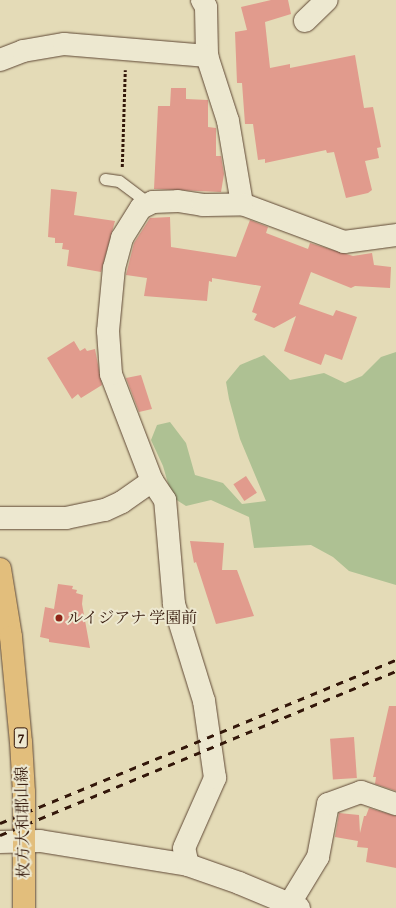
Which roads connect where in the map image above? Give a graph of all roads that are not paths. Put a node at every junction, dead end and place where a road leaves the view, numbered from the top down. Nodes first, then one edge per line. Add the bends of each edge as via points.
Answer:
1 (327, 0) edge
2 (210, 2) edge
3 (305, 21) dead end
4 (207, 56) junction
5 (0, 60) edge
6 (105, 179) dead end
7 (150, 204) junction
8 (242, 204) junction
9 (396, 235) edge
10 (152, 481) junction
11 (0, 518) edge
12 (0, 569) edge
13 (396, 804) edge
14 (25, 841) junction
15 (0, 842) edge
16 (188, 865) junction
17 (292, 906) edge
18 (24, 908) edge

1 - 3 street
2 - 4 street
4 - 5 street via 64,44 23,51
4 - 8 street via 228,121
6 - 7 lane via 119,181
7 - 8 street via 178,201 203,205
7 - 10 street via 140,208 122,238 114,268 108,331 111,374
8 - 9 street via 344,242
10 - 11 street via 105,510 66,518
10 - 16 street via 165,500 174,604 204,701 215,778 184,848
12 - 14 main road, 枚方大和郡山線 / 7 via 12,637 21,742
13 - 17 street via 361,792 328,804 318,857
14 - 15 street
14 - 16 street via 86,847
14 - 18 main road, 枚方大和郡山線 / 7
16 - 17 street

